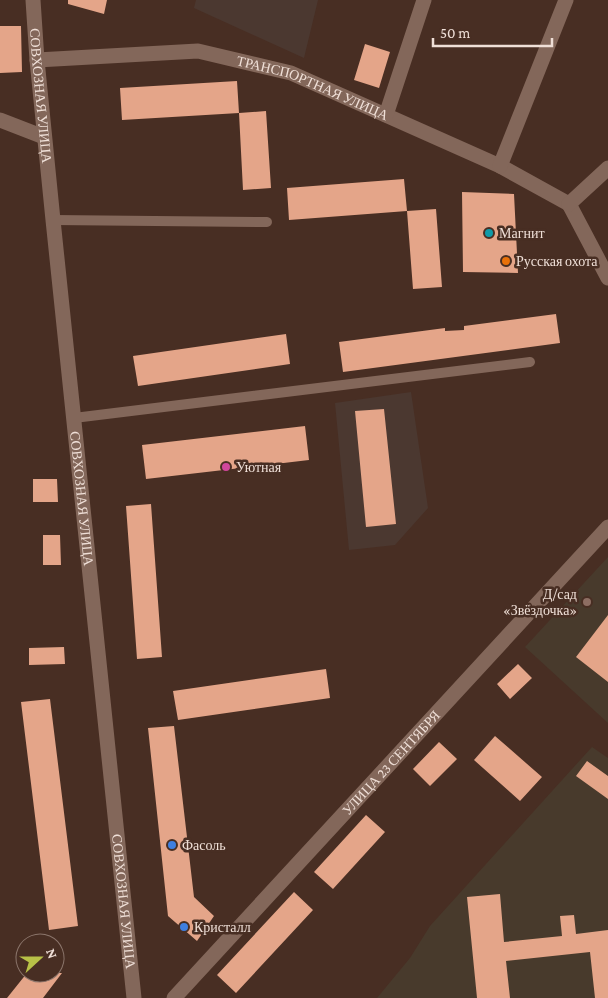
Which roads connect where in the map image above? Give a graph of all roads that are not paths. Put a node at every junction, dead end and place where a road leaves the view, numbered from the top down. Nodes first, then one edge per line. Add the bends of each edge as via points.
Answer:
1 (33, 0) edge
2 (424, 0) edge
3 (566, 0) edge
4 (37, 60) junction
5 (386, 115) junction
6 (0, 120) edge
7 (44, 137) junction
8 (500, 166) junction
9 (608, 168) edge
10 (569, 204) junction
11 (53, 220) junction
12 (268, 222) dead end
13 (608, 278) edge
14 (530, 362) dead end
15 (74, 418) junction
16 (608, 527) edge
17 (134, 998) edge
18 (174, 998) edge

1 - 4 street, СОВХОЗНАЯ УЛИЦА
2 - 5 street
3 - 8 street
4 - 5 street, ТРАНСПОРТНАЯ УЛИЦА via 198,52 291,72
4 - 7 street, СОВХОЗНАЯ УЛИЦА
5 - 8 street, ТРАНСПОРТНАЯ УЛИЦА
6 - 7 street
7 - 11 street, СОВХОЗНАЯ УЛИЦА
8 - 10 street, ТРАНСПОРТНАЯ УЛИЦА
9 - 10 street
10 - 13 street
11 - 12 lane
11 - 15 street, СОВХОЗНАЯ УЛИЦА
14 - 15 lane
15 - 17 street, СОВХОЗНАЯ УЛИЦА
16 - 18 street, УЛИЦА 23 СЕНТЯБРЯ

